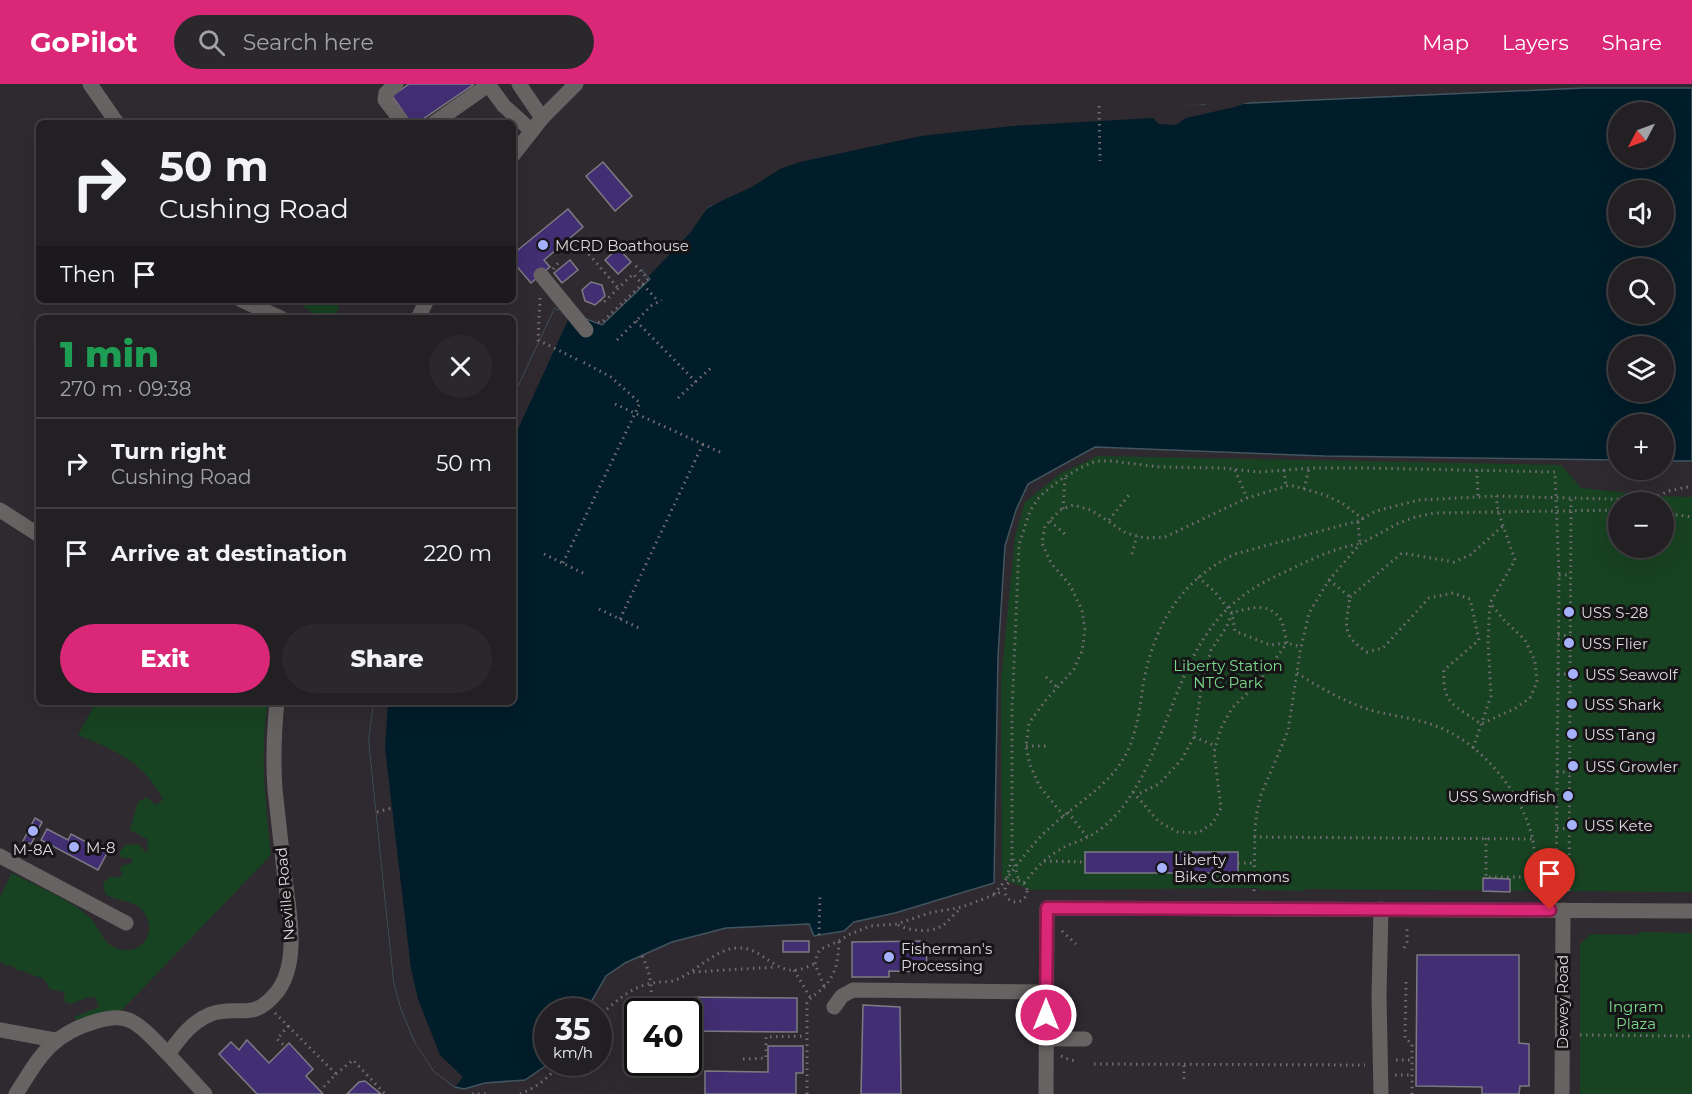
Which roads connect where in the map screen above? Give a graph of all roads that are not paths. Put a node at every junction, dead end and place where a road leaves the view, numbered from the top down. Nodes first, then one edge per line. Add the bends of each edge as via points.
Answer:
1 (90, 84) edge
2 (396, 84) edge
3 (488, 84) edge
4 (519, 84) edge
5 (576, 84) edge
6 (542, 118) junction
7 (115, 120) edge
8 (401, 120) edge
9 (438, 120) edge
10 (532, 131) junction
11 (516, 151) edge
12 (541, 275) dead end
13 (248, 303) edge
14 (274, 315) edge
15 (590, 325) road end
16 (0, 510) edge
17 (36, 533) edge
18 (277, 705) edge
19 (0, 856) edge
20 (1381, 909) junction
21 (1563, 910) junction
22 (1692, 911) edge
23 (126, 923) dead end
24 (1046, 992) junction
25 (834, 1008) dead end
26 (0, 1030) edge
27 (1046, 1039) junction
28 (1085, 1039) dead end
29 (55, 1040) junction
30 (168, 1054) junction
31 (16, 1094) edge
32 (205, 1094) edge
33 (1046, 1094) edge
34 (1381, 1094) edge
35 (1562, 1094) edge

1 - 7 street
2 - 8 street via 386,93 385,100
3 - 9 street
3 - 10 street via 504,106
4 - 6 street
5 - 6 street
6 - 10 street
10 - 11 street
12 - 15 street
13 - 14 street
16 - 17 street
18 - 30 street, Neville Road via 275,788 291,937 284,980 276,994 256,1010 218,1012 191,1024
19 - 23 street
20 - 21 street
20 - 24 street via 1047,908
20 - 34 street
21 - 22 street
21 - 35 street, Dewey Road
24 - 25 street via 853,990 842,996
24 - 27 street
26 - 29 street
27 - 28 street
27 - 33 street
29 - 30 street via 83,1025 116,1017 128,1019
29 - 31 street
30 - 32 street

